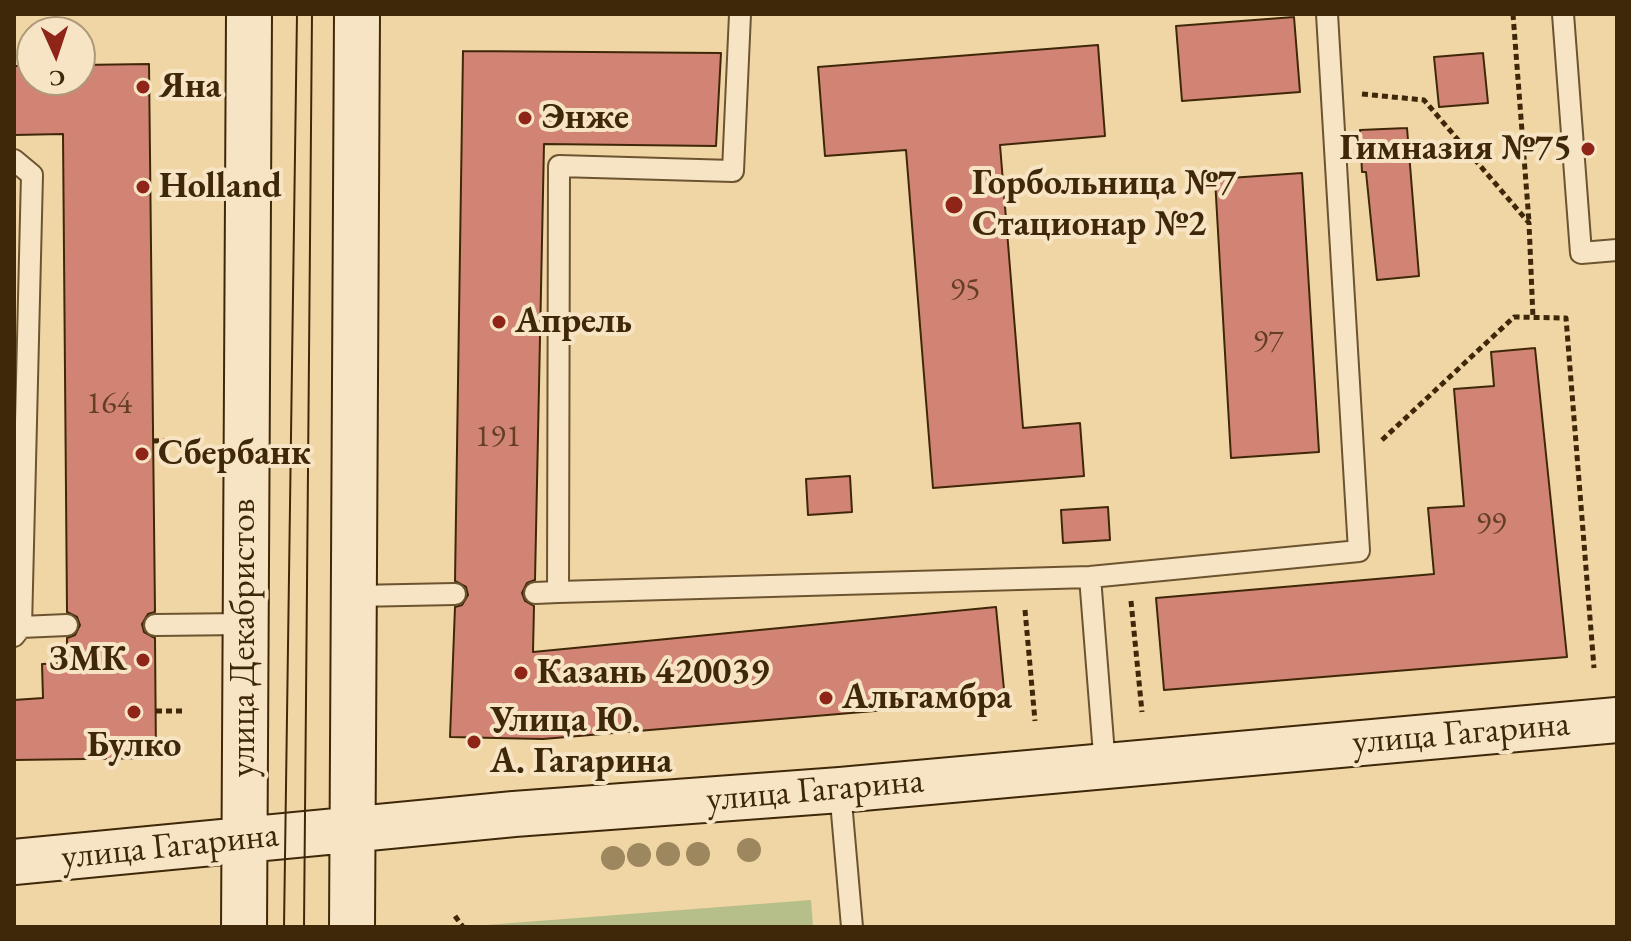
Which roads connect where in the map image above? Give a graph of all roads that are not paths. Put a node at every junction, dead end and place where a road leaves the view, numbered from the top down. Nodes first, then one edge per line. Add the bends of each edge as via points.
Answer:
1 (249, 14) edge
2 (357, 14) edge
3 (740, 14) edge
4 (1327, 14) edge
5 (1563, 14) edge
6 (14, 160) edge
7 (1617, 250) edge
8 (1090, 577) junction
9 (558, 592) junction
10 (535, 593) dead end
11 (455, 594) dead end
12 (355, 596) junction
13 (244, 624) junction
14 (67, 625) dead end
15 (155, 625) dead end
16 (18, 631) edge
17 (1617, 720) edge
18 (1105, 767) junction
19 (840, 790) junction
20 (353, 829) junction
21 (244, 839) junction
22 (14, 862) edge
23 (244, 927) edge
24 (352, 927) edge
25 (852, 927) edge

1 - 13 main road, улица Декабристов
2 - 12 main road
3 - 9 lane via 733,171 559,166
4 - 8 lane via 1359,551
5 - 7 lane via 1581,253
6 - 16 lane via 32,175
8 - 9 lane
8 - 18 lane
9 - 10 lane
11 - 12 lane
12 - 20 main road
13 - 15 lane
13 - 21 main road, улица Декабристов
14 - 16 lane
17 - 18 main road, улица Гагарина
18 - 19 main road, улица Гагарина
19 - 20 main road, улица Гагарина
19 - 25 lane
20 - 21 main road, улица Гагарина
20 - 24 main road
21 - 22 main road, улица Гагарина
21 - 23 main road, улица Декабристов

